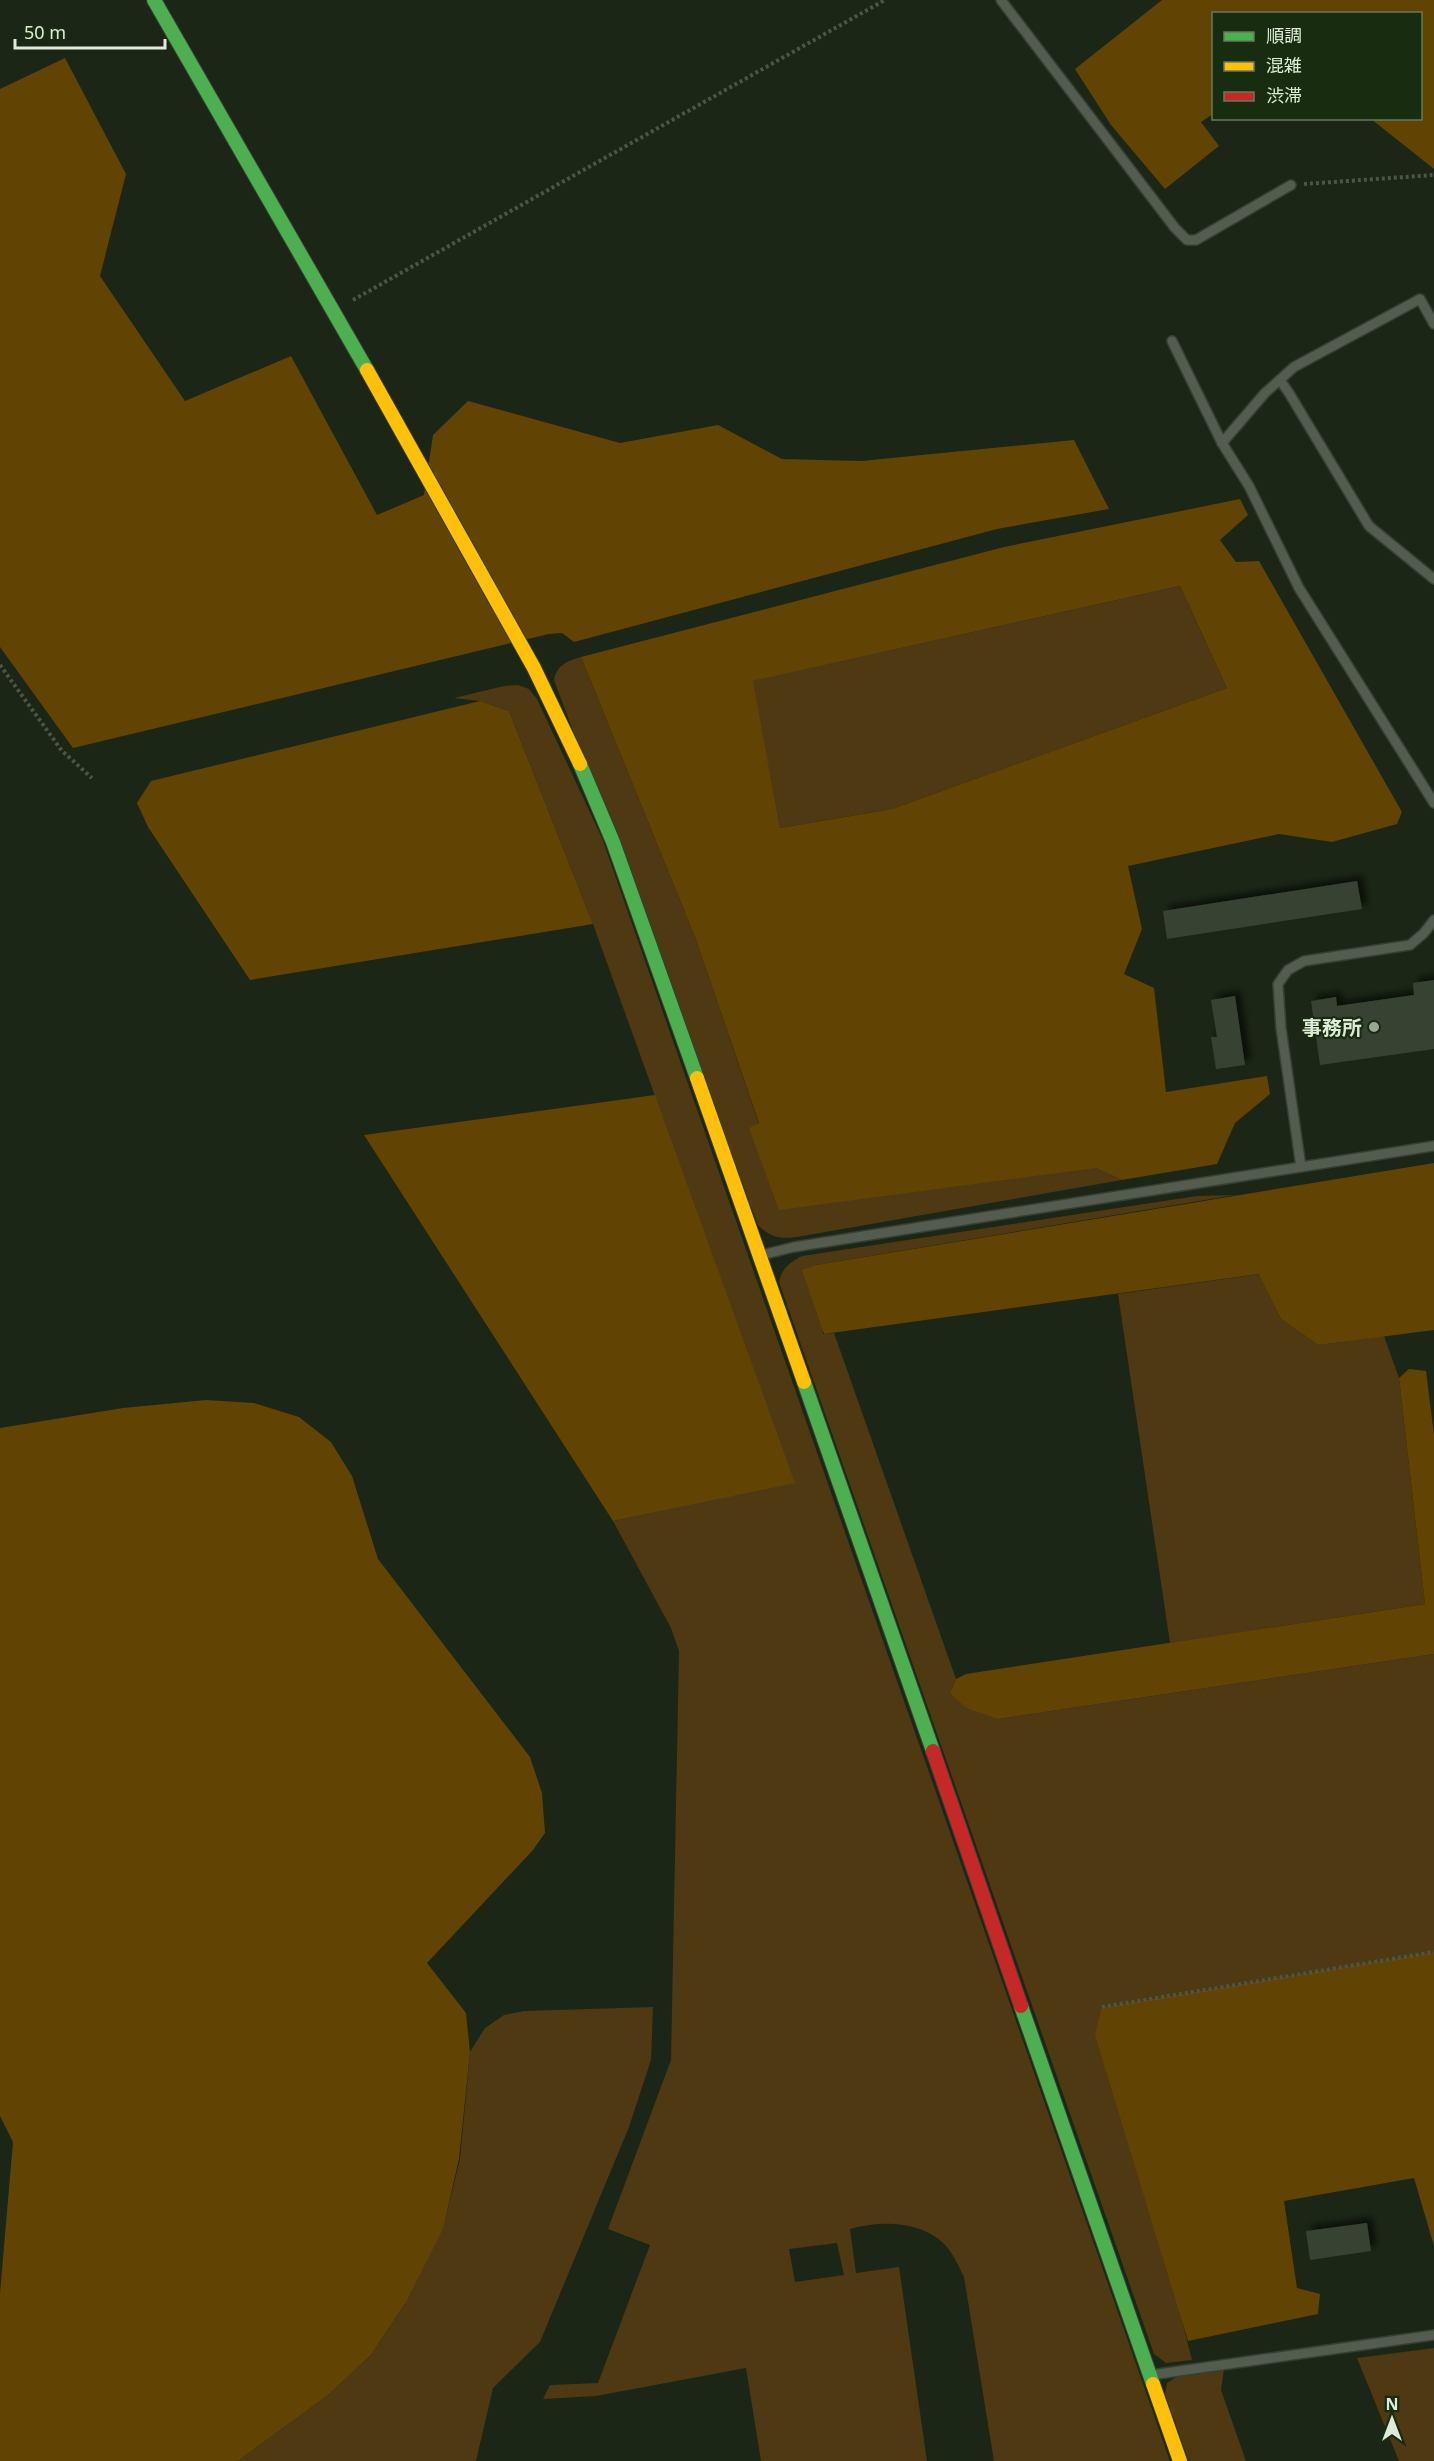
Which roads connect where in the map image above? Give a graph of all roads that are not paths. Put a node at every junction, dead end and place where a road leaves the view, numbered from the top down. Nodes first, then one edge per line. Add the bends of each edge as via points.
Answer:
1 (154, 0) edge
2 (1001, 0) edge
3 (1291, 185) road end
4 (1434, 324) edge
5 (1172, 341) dead end
6 (1280, 380) junction
7 (1222, 443) junction
8 (1434, 579) edge
9 (1434, 803) edge
10 (1434, 920) edge
11 (1434, 1146) edge
12 (1301, 1167) junction
13 (760, 1256) junction
14 (1434, 2335) edge
15 (1150, 2375) junction
16 (1180, 2461) edge

1 - 13 street via 534,668 573,748 618,853
2 - 3 lane via 1187,240 1197,240
4 - 6 lane via 1419,299 1294,367
5 - 7 lane
6 - 7 lane
6 - 8 lane via 1369,526
7 - 9 lane via 1249,486 1299,588
10 - 12 lane via 1410,945 1304,961 1288,970 1278,984
11 - 12 lane
12 - 13 lane via 794,1247
13 - 15 street
14 - 15 lane
15 - 16 street

